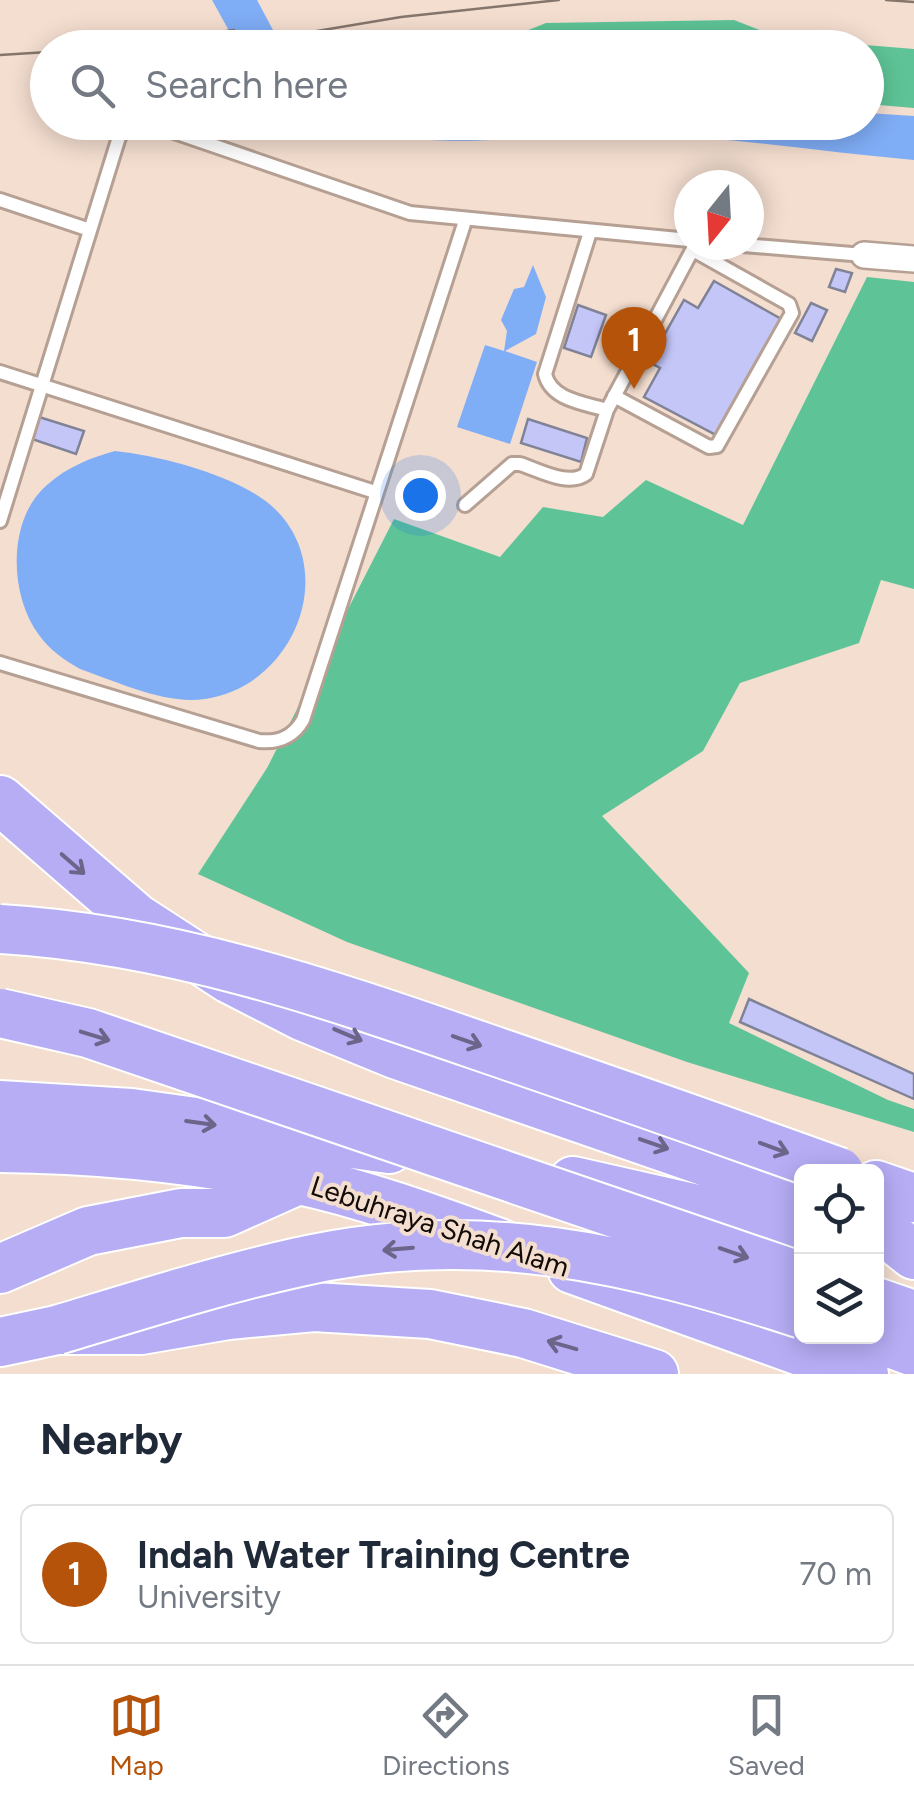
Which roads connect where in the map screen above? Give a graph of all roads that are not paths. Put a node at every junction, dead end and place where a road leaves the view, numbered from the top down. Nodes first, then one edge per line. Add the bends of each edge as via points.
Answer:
1 (118, 140) edge
2 (197, 140) edge
3 (0, 200) edge
4 (465, 221) junction
5 (90, 230) junction
6 (590, 232) junction
7 (674, 243) edge
8 (764, 247) edge
9 (864, 255) joint
10 (914, 259) edge
11 (684, 260) edge
12 (717, 260) edge
13 (0, 372) edge
14 (42, 386) junction
15 (614, 396) junction
16 (607, 410) junction
17 (375, 492) junction
18 (465, 505) dead end
19 (0, 521) edge
20 (0, 663) edge
21 (0, 800) edge
22 (0, 929) edge
23 (0, 1013) edge
24 (0, 1105) edge
25 (0, 1148) edge
26 (816, 1164) edge
27 (298, 1180) junction
28 (884, 1188) edge
29 (794, 1192) edge
30 (914, 1198) edge
31 (884, 1231) edge
32 (794, 1235) edge
33 (914, 1254) edge
34 (884, 1265) edge
35 (0, 1268) edge
36 (794, 1273) edge
37 (914, 1275) edge
38 (884, 1305) edge
39 (794, 1311) edge
40 (914, 1316) edge
41 (57, 1330) junction
42 (884, 1341) edge
43 (0, 1342) edge
44 (914, 1352) edge
45 (654, 1374) edge
46 (864, 1374) edge

1 - 5 lane
2 - 4 lane via 386,206
3 - 5 lane
4 - 6 lane
4 - 17 lane
5 - 14 lane
6 - 7 lane
6 - 16 lane via 544,374 558,394
8 - 9 lane
9 - 10 street
11 - 15 lane
12 - 15 lane via 789,304 792,313 718,446
13 - 14 lane
14 - 17 lane
14 - 19 lane
15 - 16 lane
16 - 18 lane via 581,478 512,464
17 - 20 lane via 303,720 285,738 259,741
21 -> 29 highway via 136,918 302,1016
22 -> 26 highway, bridge via 159,949 306,986
23 -> 36 highway, bridge via 88,1033
24 -> 32 highway, Lebuhraya Shah Alam via 131,1113 360,1144 586,1184
25 - 27 highway, Lebuhraya Shah Alam via 81,1149
27 - 35 highway via 224,1213 181,1213 88,1231
27 - 46 highway, Lebuhraya Shah Alam via 402,1208
28 - 30 highway
31 - 33 highway
34 - 37 highway
38 - 40 highway
39 -> 41 highway, bridge via 616,1260 466,1245 302,1261
41 - 43 highway
45 -> 41 highway, bridge via 523,1333 430,1314 314,1307 140,1330
42 - 44 highway

